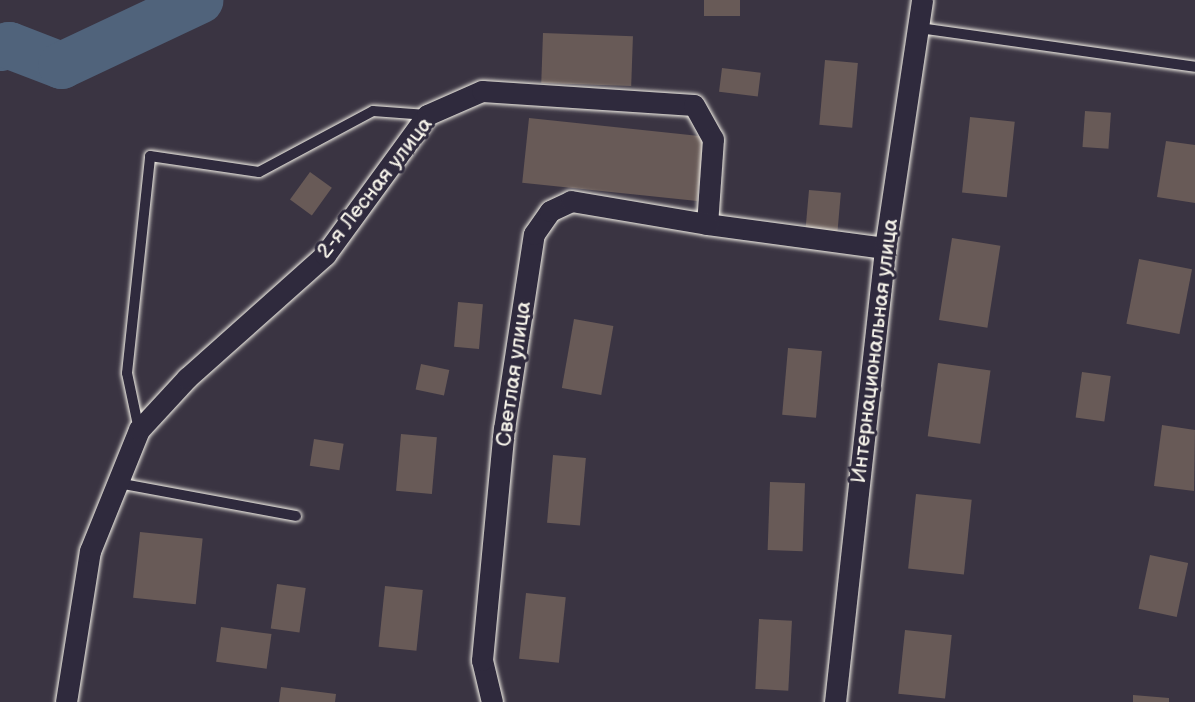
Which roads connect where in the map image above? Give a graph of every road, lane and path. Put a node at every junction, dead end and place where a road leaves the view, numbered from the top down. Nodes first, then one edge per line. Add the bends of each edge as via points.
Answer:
1 (922, 0) edge
2 (919, 28) junction
3 (1195, 66) edge
4 (427, 115) junction
5 (707, 224) junction
6 (885, 248) junction
7 (139, 429) junction
8 (118, 483) junction
9 (296, 516) dead end
10 (66, 702) edge
11 (492, 702) edge
12 (835, 702) edge

1 - 2 street, Интернациональная улица
2 - 3 lane
2 - 6 street, Интернациональная улица
4 - 5 street, 2-я Лесная улица via 482,91 694,105 713,139
4 - 7 street, 2-я Лесная улица via 326,255 187,378
4 - 7 lane via 373,111 259,172 149,156 127,373
5 - 6 street
5 - 11 street, Светлая улица via 571,201 550,211 534,234 504,429 484,646
6 - 12 street, Интернациональная улица
7 - 8 street, 2-я Лесная улица
8 - 9 lane
8 - 10 street, 2-я Лесная улица via 90,551

